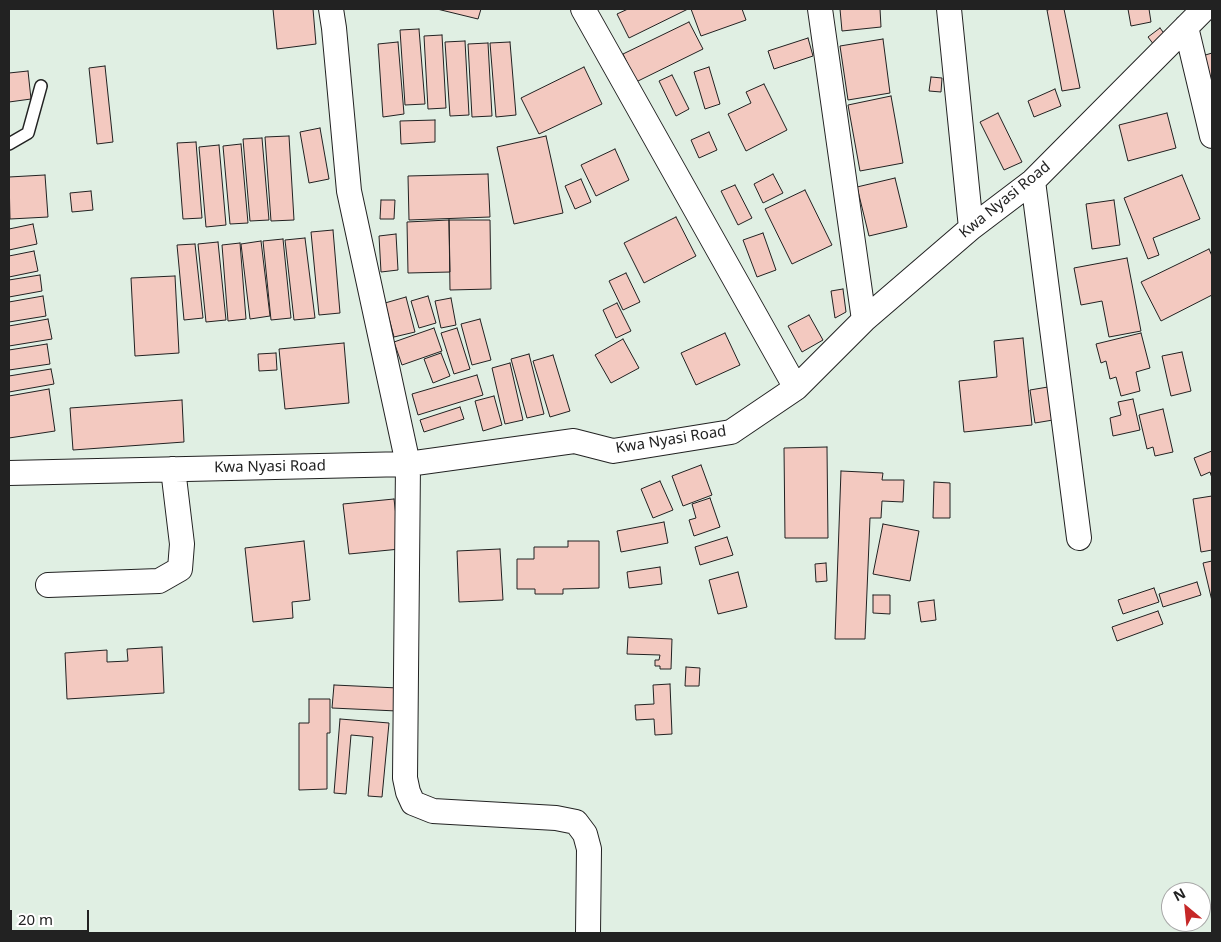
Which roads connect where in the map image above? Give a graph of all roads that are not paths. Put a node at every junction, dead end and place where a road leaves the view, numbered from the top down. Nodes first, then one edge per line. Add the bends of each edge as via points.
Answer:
1 (331, 9) edge
2 (583, 9) edge
3 (820, 9) edge
4 (949, 9) edge
5 (1204, 9) edge
6 (1186, 27) junction
7 (42, 86) dead end
8 (1212, 136) edge
9 (9, 144) edge
10 (1033, 181) junction
11 (970, 228) junction
12 (864, 320) junction
13 (796, 388) junction
14 (408, 464) junction
15 (173, 469) junction
16 (9, 473) edge
17 (1079, 538) dead end
18 (48, 585) dead end
19 (588, 933) edge

1 - 14 street via 349,191
2 - 13 street
3 - 12 street
4 - 11 street
5 - 6 street, Kwa Nyasi Road
6 - 8 street
6 - 10 street, Kwa Nyasi Road
7 - 9 lane via 28,133
10 - 11 street, Kwa Nyasi Road
10 - 17 street
11 - 12 street, Kwa Nyasi Road
12 - 13 street, Kwa Nyasi Road
13 - 14 street, Kwa Nyasi Road via 731,432 613,450 574,441
14 - 15 street, Kwa Nyasi Road
14 - 19 street via 405,778 408,792 413,803 433,811 576,822 585,834 589,850
15 - 16 street, Kwa Nyasi Road
15 - 18 street via 182,544 180,569 159,581

